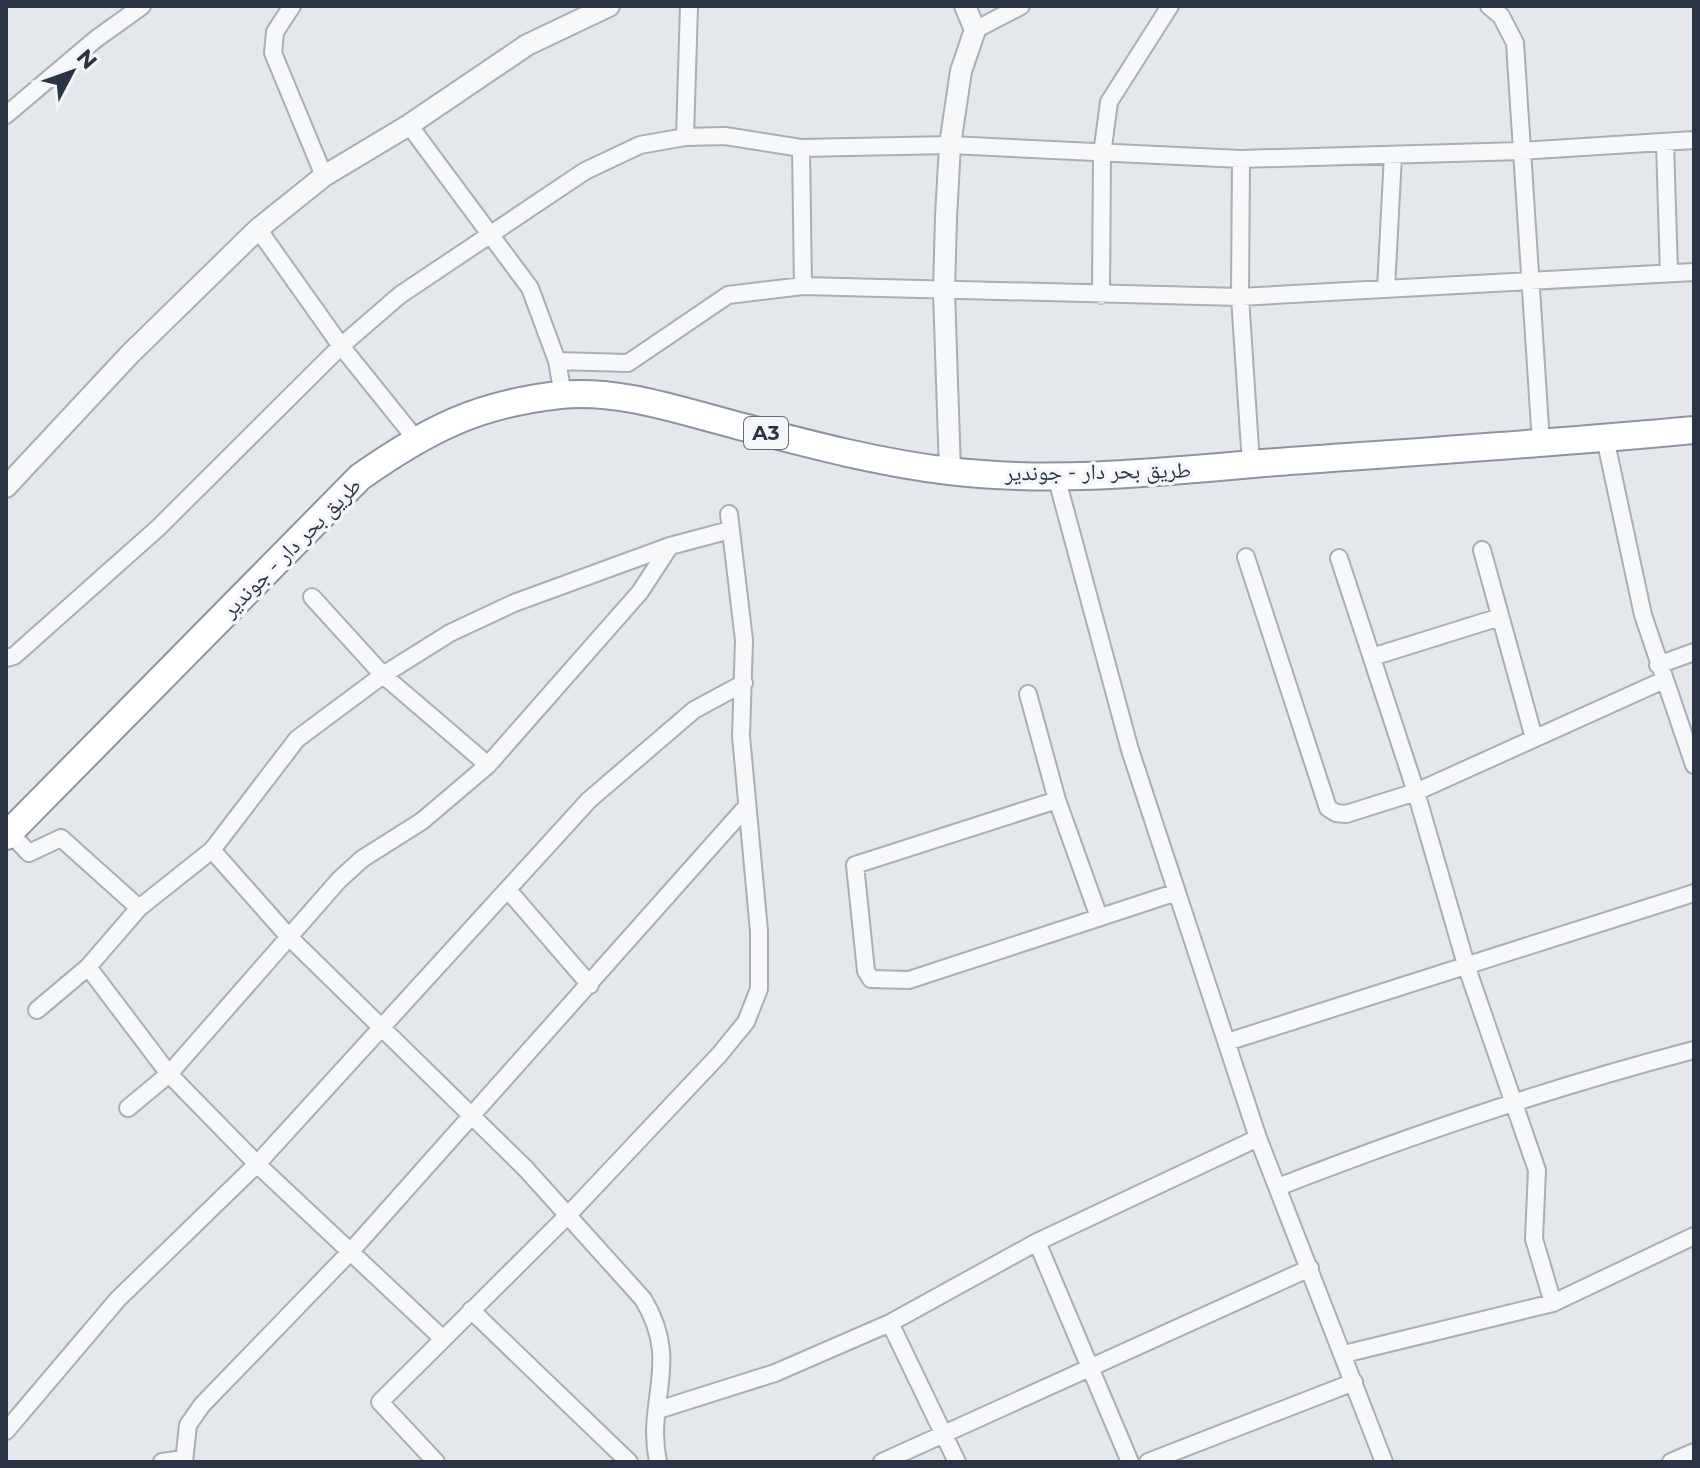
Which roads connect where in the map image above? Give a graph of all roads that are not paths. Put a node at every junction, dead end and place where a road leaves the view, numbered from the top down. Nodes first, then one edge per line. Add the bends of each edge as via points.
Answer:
1 (142, 6) edge
2 (292, 6) edge
3 (609, 6) edge
4 (689, 6) edge
5 (965, 6) edge
6 (1021, 6) edge
7 (1170, 6) edge
8 (1489, 6) edge
9 (975, 30) junction
10 (6, 115) edge
11 (409, 125) junction
12 (685, 137) junction
13 (1694, 140) edge
14 (1665, 143) junction
15 (950, 145) junction
16 (801, 148) junction
17 (1521, 151) junction
18 (1102, 154) junction
19 (1393, 155) junction
20 (1241, 159) junction
21 (324, 176) junction
22 (258, 229) junction
23 (492, 236) junction
24 (1694, 272) edge
25 (1669, 273) junction
26 (1530, 282) junction
27 (803, 286) junction
28 (1386, 289) junction
29 (944, 292) junction
30 (1101, 295) junction
31 (1240, 297) junction
32 (341, 346) junction
33 (557, 361) junction
34 (563, 395) junction
35 (1694, 430) edge
36 (415, 438) junction
37 (1605, 438) junction
38 (1541, 443) junction
39 (1251, 464) junction
40 (950, 471) junction
41 (1056, 476) junction
42 (6, 487) edge
43 (670, 546) junction
44 (1482, 550) dead end
45 (1246, 557) dead end
46 (1339, 558) dead end
47 (312, 597) dead end
48 (1500, 617) junction
49 (1694, 652) edge
50 (1372, 657) junction
51 (6, 658) edge
52 (1661, 673) junction
53 (383, 675) junction
54 (744, 683) junction
55 (1028, 694) dead end
56 (1534, 738) junction
57 (488, 765) junction
58 (1694, 765) edge
59 (1416, 792) junction
60 (1057, 800) junction
61 (747, 806) junction
62 (8, 834) edge
63 (212, 850) junction
64 (508, 890) junction
65 (1177, 892) junction
66 (1694, 893) edge
67 (139, 908) junction
68 (1099, 917) junction
69 (289, 937) junction
70 (88, 967) junction
71 (1467, 968) junction
72 (590, 985) junction
73 (37, 1010) dead end
74 (381, 1027) junction
75 (1227, 1042) junction
76 (1694, 1050) edge
77 (169, 1074) junction
78 (1514, 1102) junction
79 (128, 1108) dead end
80 (470, 1116) junction
81 (1258, 1138) junction
82 (257, 1164) junction
83 (1278, 1187) junction
84 (569, 1214) junction
85 (1694, 1236) edge
86 (1037, 1242) junction
87 (352, 1250) junction
88 (1310, 1268) junction
89 (1553, 1303) junction
90 (471, 1310) junction
91 (890, 1323) junction
92 (442, 1338) junction
93 (1344, 1354) junction
94 (1091, 1366) junction
95 (1354, 1382) junction
96 (658, 1410) junction
97 (6, 1431) edge
98 (945, 1435) junction
99 (1694, 1452) edge
100 (184, 1460) edge
101 (162, 1462) edge
102 (436, 1462) edge
103 (629, 1462) edge
104 (658, 1462) edge
105 (882, 1462) edge
106 (957, 1462) edge
107 (1130, 1462) edge
108 (1148, 1462) edge
109 (1384, 1462) edge
110 (1671, 1462) edge

1 - 10 street
2 - 21 street via 275,32 273,53
3 - 11 street via 527,45
4 - 12 street
5 - 9 street
6 - 9 street
7 - 18 street via 1109,102
8 - 17 street via 1501,16 1515,43
9 - 15 street via 961,71
11 - 21 street
11 - 23 street
12 - 16 street via 725,136
12 - 23 street via 640,145 585,171
13 - 14 street
14 - 17 street
14 - 25 street
15 - 16 street
15 - 18 street
15 - 29 street
16 - 27 street
17 - 19 street
17 - 26 street
18 - 20 street
18 - 30 street
19 - 20 street
19 - 28 street
20 - 31 street
21 - 22 street
22 - 32 street
22 - 42 street via 130,354
23 - 32 street via 400,295
23 - 33 street via 530,288
24 - 25 street
25 - 26 street
26 - 28 street
26 - 38 street
27 - 29 street
27 - 33 street via 728,295 628,363
28 - 31 street
29 - 30 street
29 - 40 street
30 - 31 street
31 - 39 street
32 - 36 street
32 - 51 street via 158,528
33 - 34 street
34 - 36 highway, طريق بحر دار - جوندير / A3 via 464,415
34 - 40 highway, طريق بحر دار - جوندير / A3 via 620,398 849,454
35 - 37 highway, طريق بحر دار - جوندير / A3
36 - 62 highway, طريق بحر دار - جوندير / A3 via 314,519
37 - 38 highway, طريق بحر دار - جوندير / A3
37 - 52 street via 1643,615
38 - 39 highway, طريق بحر دار - جوندير / A3
39 - 41 highway, طريق بحر دار - جوندير / A3
40 - 41 highway, طريق بحر دار - جوندير / A3
41 - 65 street via 1130,750
43 - 53 street via 514,603 450,633
43 - 54 street via 730,522
43 - 57 street via 640,592
44 - 48 street
45 - 59 street via 1328,808 1346,814
46 - 50 street
47 - 53 street
48 - 50 street
48 - 56 street
49 - 52 street
50 - 59 street
52 - 56 street
52 - 58 street
53 - 57 street
53 - 63 street via 297,739
54 - 61 street via 741,736
54 - 64 street via 694,710 647,749 589,800
55 - 60 street
56 - 59 street
57 - 69 street via 422,821 362,859
59 - 71 street
60 - 68 street
60 - 68 street via 855,865 866,971 871,979 909,980
61 - 72 street
61 - 84 street via 759,989 746,1022
62 - 67 street via 29,853 61,838
63 - 67 street
63 - 69 street
64 - 72 street
64 - 74 street
65 - 68 street
65 - 75 street
66 - 71 street
67 - 70 street
69 - 74 street
69 - 77 street
70 - 73 street
70 - 77 street
71 - 75 street
71 - 78 street
72 - 80 street
74 - 80 street
74 - 82 street
75 - 81 street
76 - 78 street
77 - 79 street
77 - 82 street
78 - 83 street
78 - 89 street via 1537,1170 1534,1239
80 - 84 street
80 - 87 street
81 - 83 street
81 - 86 street
82 - 87 street
82 - 97 street via 118,1299
83 - 88 street
84 - 90 street
84 - 96 street via 656,1319 664,1349
85 - 89 street
86 - 91 street
86 - 94 street
87 - 92 street
87 - 100 street via 202,1405 188,1425
88 - 93 street
88 - 94 street
89 - 93 street
90 - 92 street
90 - 103 street
91 - 96 street via 775,1373
91 - 98 street
92 - 102 street via 380,1402
93 - 95 street
94 - 98 street
94 - 107 street
95 - 108 street
95 - 109 street
96 - 104 street
98 - 105 street
98 - 106 street
99 - 110 street
100 - 101 street

